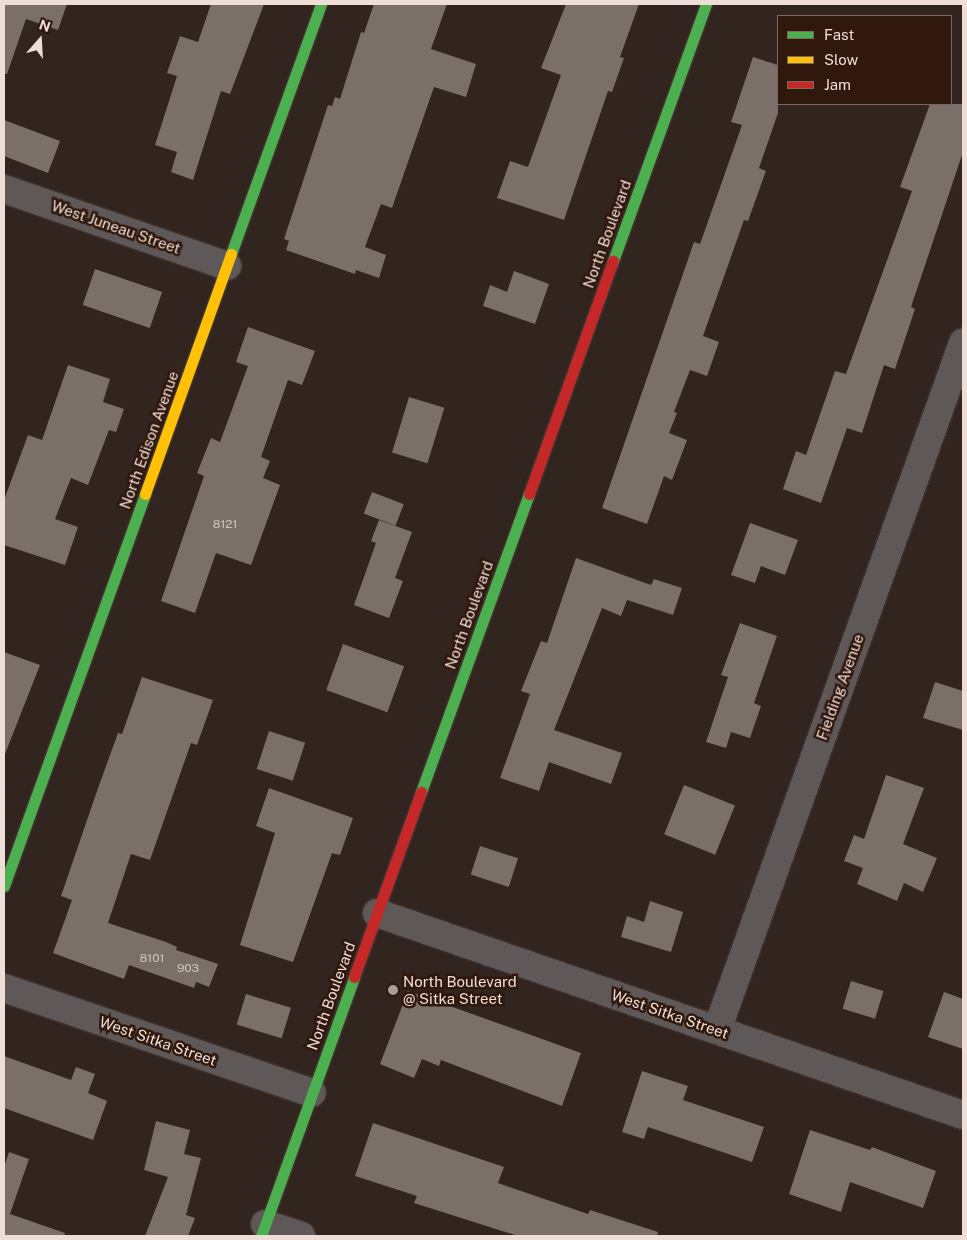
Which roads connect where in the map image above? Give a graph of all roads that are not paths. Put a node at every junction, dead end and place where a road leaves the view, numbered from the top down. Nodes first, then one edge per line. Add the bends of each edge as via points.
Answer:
1 (321, 4) edge
2 (706, 4) edge
3 (4, 189) edge
4 (227, 266) junction
5 (963, 343) edge
6 (4, 886) edge
7 (377, 913) junction
8 (4, 988) edge
9 (717, 1030) junction
10 (312, 1093) junction
11 (963, 1115) edge
12 (263, 1230) edge
13 (301, 1236) edge

1 - 4 street, North Edison Avenue
2 - 7 street, North Boulevard
3 - 4 street, West Juneau Street
4 - 6 street, North Edison Avenue
5 - 9 street, Fielding Avenue
7 - 9 street, West Sitka Street
7 - 10 street, North Boulevard
8 - 10 street, West Sitka Street
9 - 11 street, West Sitka Street
10 - 12 street, North Boulevard
12 - 13 street

